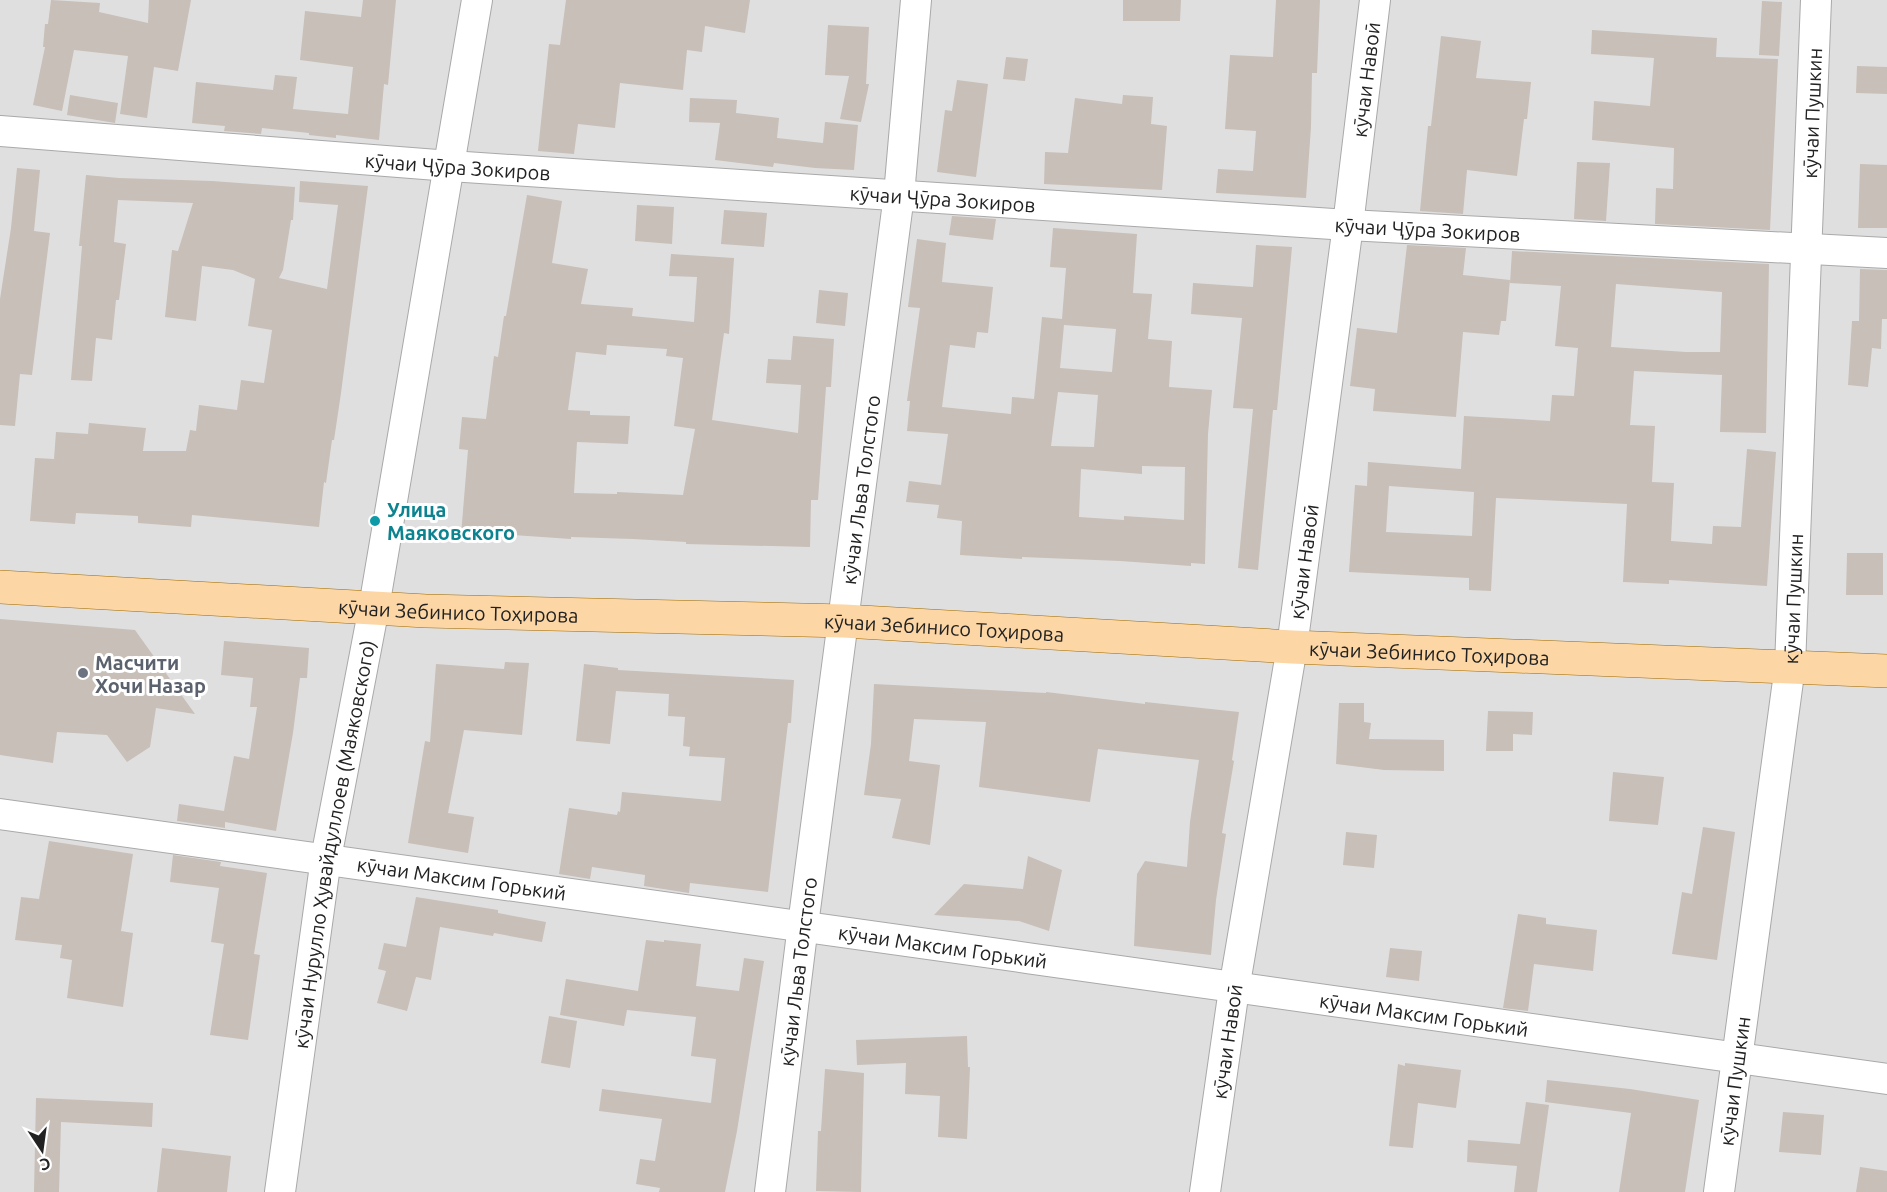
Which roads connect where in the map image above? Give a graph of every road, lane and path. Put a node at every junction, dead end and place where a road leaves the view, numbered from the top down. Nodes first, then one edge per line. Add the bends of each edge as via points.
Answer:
1 (477, 0) edge
2 (916, 0) edge
3 (1376, 0) edge
4 (1816, 0) edge
5 (0, 131) edge
6 (450, 166) junction
7 (899, 195) junction
8 (1348, 225) junction
9 (1806, 248) junction
10 (1887, 253) edge
11 (0, 587) edge
12 (374, 607) junction
13 (844, 621) junction
14 (1292, 647) junction
15 (1791, 666) junction
16 (1887, 670) edge
17 (0, 814) edge
18 (326, 858) junction
19 (803, 925) junction
20 (1234, 989) junction
21 (1737, 1059) junction
22 (1887, 1079) edge
23 (280, 1192) edge
24 (770, 1192) edge
25 (1205, 1192) edge
26 (1719, 1192) edge

1 - 6 street, кӯчаи Нурулло Ҳувайдуллоев (Маяковского)
2 - 7 street, кӯчаи Льва Толстого
3 - 8 street, кӯчаи Навоӣ
4 - 9 street, кӯчаи Пушкин
5 - 6 street, кӯчаи Ҷӯра Зокиров
6 - 7 street, кӯчаи Ҷӯра Зокиров
6 - 12 street, кӯчаи Нурулло Ҳувайдуллоев (Маяковского)
7 - 8 street, кӯчаи Ҷӯра Зокиров
7 - 13 street, кӯчаи Льва Толстого
8 - 9 street, кӯчаи Ҷӯра Зокиров
8 - 14 street, кӯчаи Навоӣ
9 - 10 street, кӯчаи Ҷӯра Зокиров
9 - 15 street, кӯчаи Пушкин
11 - 12 main road, кӯчаи Зебинисо Тоҳирова
12 - 13 main road, кӯчаи Зебинисо Тоҳирова
12 - 18 street, кӯчаи Нурулло Ҳувайдуллоев (Маяковского)
13 - 14 main road, кӯчаи Зебинисо Тоҳирова
13 - 19 street, кӯчаи Льва Толстого
14 - 15 main road, кӯчаи Зебинисо Тоҳирова
14 - 20 street, кӯчаи Навоӣ
15 - 16 main road, кӯчаи Зебинисо Тоҳирова
15 - 21 street, кӯчаи Пушкин
17 - 18 street, кӯчаи Максим Горький
18 - 19 street, кӯчаи Максим Горький
18 - 23 street, кӯчаи Нурулло Ҳувайдуллоев (Маяковского)
19 - 20 street, кӯчаи Максим Горький
19 - 24 street, кӯчаи Льва Толстого
20 - 21 street, кӯчаи Максим Горький
20 - 25 street, кӯчаи Навоӣ
21 - 22 street, кӯчаи Максим Горький
21 - 26 street, кӯчаи Пушкин

